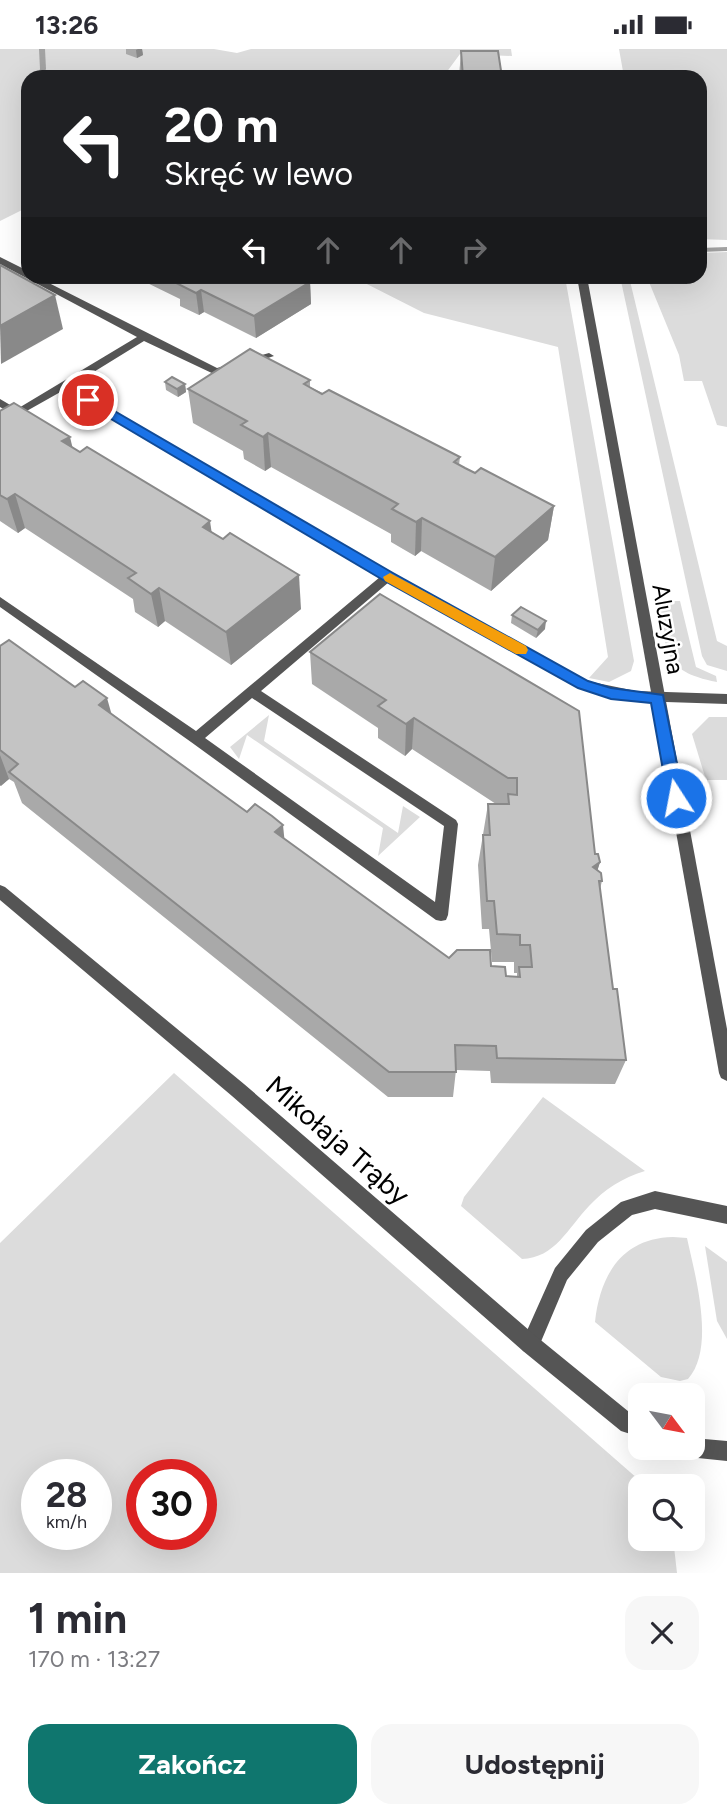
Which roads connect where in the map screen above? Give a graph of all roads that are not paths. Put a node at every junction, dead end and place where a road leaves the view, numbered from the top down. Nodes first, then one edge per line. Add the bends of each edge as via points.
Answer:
1 (0, 260) edge
2 (21, 271) edge
3 (45, 284) edge
4 (583, 284) edge
5 (144, 337) junction
6 (269, 356) edge
7 (64, 386) junction
8 (0, 402) edge
9 (17, 413) junction
10 (0, 423) edge
11 (388, 576) junction
12 (0, 601) edge
13 (251, 691) junction
14 (658, 699) junction
15 (727, 699) edge
16 (196, 738) junction
17 (0, 891) edge
18 (727, 1073) edge
19 (727, 1215) edge
20 (530, 1344) junction
21 (628, 1424) edge
22 (705, 1449) edge
23 (727, 1451) edge

1 - 2 street
3 - 5 street
4 - 14 street, Aluzyjna
5 - 6 street via 216,373
5 - 7 street
7 - 9 street
7 - 11 street
8 - 9 street
9 - 10 street
11 - 13 street
11 - 14 street via 583,685
12 - 16 street
13 - 16 street
13 - 16 street via 451,824 441,915
14 - 15 street
14 - 18 street, Aluzyjna
17 - 20 street, Mikołaja Trąby
19 - 20 street via 656,1200 627,1208 592,1236 561,1274
20 - 21 street, Mikołaja Trąby
22 - 23 street

